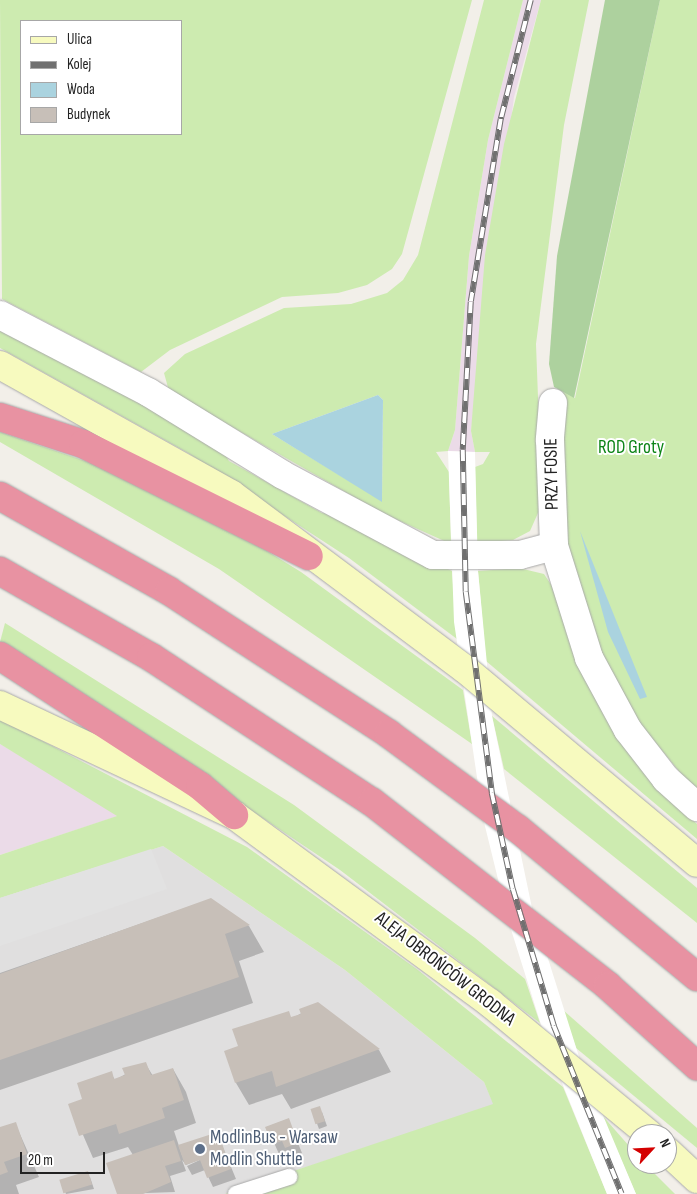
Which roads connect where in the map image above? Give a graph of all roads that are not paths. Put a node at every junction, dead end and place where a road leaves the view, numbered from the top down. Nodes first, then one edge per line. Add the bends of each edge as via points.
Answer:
1 (0, 315) edge
2 (0, 365) edge
3 (553, 403) dead end
4 (0, 417) edge
5 (0, 496) edge
6 (554, 546) junction
7 (309, 556) junction
8 (0, 571) edge
9 (0, 656) edge
10 (0, 705) edge
11 (697, 807) edge
12 (234, 815) junction
13 (697, 863) edge
14 (697, 977) edge
15 (697, 1066) edge
16 (637, 1124) edge
17 (677, 1160) edge
18 (289, 1177) dead end
19 (697, 1179) edge
20 (236, 1194) edge

1 - 6 street via 123,378 283,475 433,555 520,555
2 - 7 main road via 231,494
3 - 6 street, PRZY FOSIE via 550,440
4 - 7 highway via 82,444
5 - 14 highway via 168,591 388,734 518,829
6 - 11 street, PRZY FOSIE via 588,658 608,698 666,779
7 - 13 main road via 465,670
8 - 15 highway via 151,657 313,760 600,980
9 - 12 highway via 200,786
10 - 12 main road, ALEJA OBROŃCÓW GRODNA
12 - 16 main road, ALEJA OBROŃCÓW GRODNA via 474,991
17 - 19 main road
18 - 20 lane

